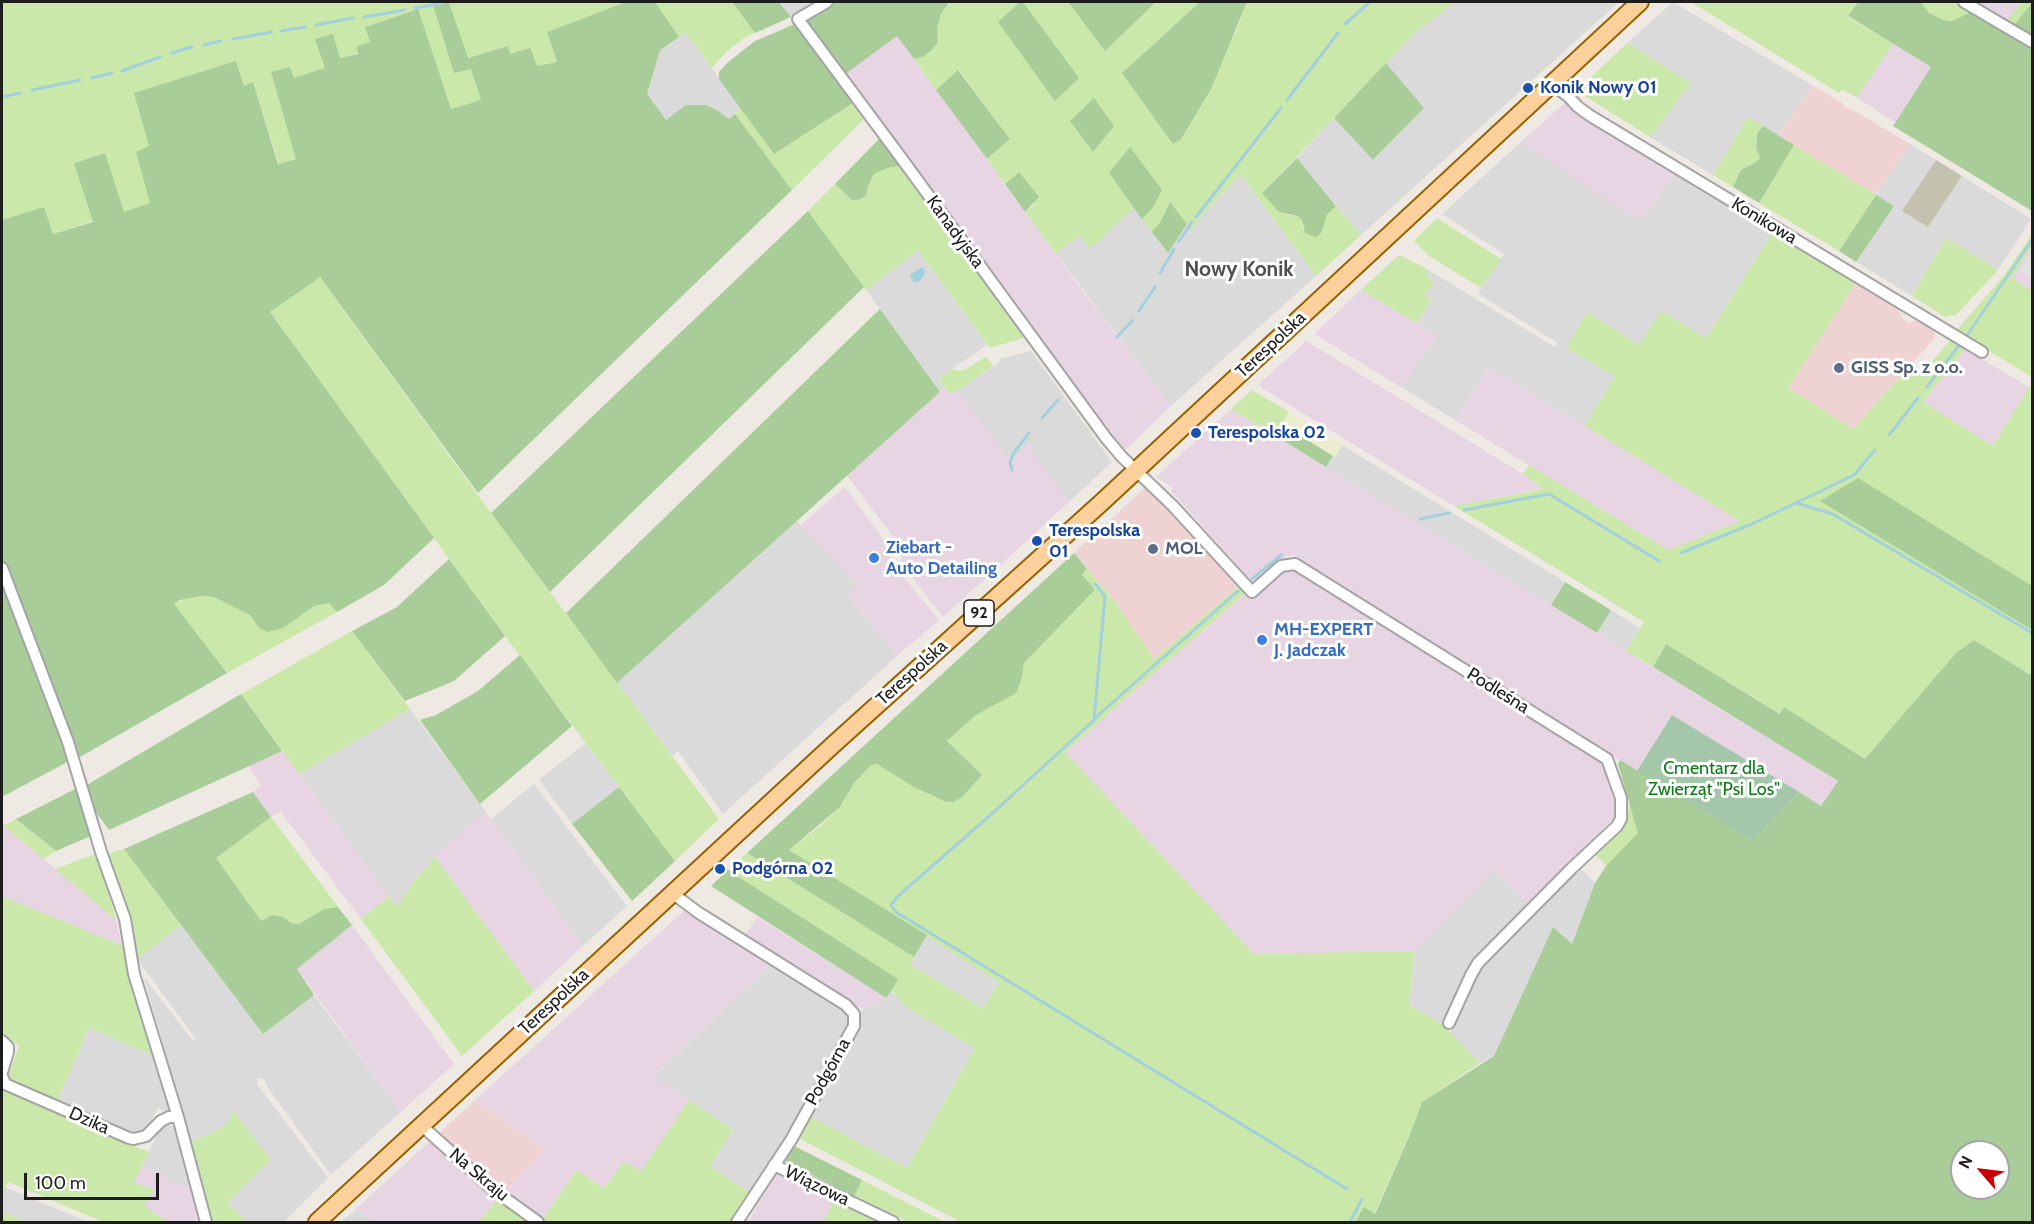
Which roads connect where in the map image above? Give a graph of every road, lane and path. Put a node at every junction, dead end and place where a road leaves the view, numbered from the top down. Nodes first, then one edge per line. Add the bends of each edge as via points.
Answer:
1 (827, 2) edge
2 (1640, 2) edge
3 (1964, 2) edge
4 (2032, 42) edge
5 (1551, 84) junction
6 (1982, 352) dead end
7 (1135, 470) junction
8 (2, 568) edge
9 (672, 893) junction
10 (1449, 1023) dead end
11 (2, 1041) edge
12 (2, 1074) edge
13 (178, 1117) junction
14 (421, 1125) junction
15 (774, 1165) junction
16 (206, 1222) edge
17 (317, 1222) edge
18 (538, 1222) edge
19 (737, 1222) edge
20 (893, 1222) edge

1 - 7 street, Kanadyjska via 798,19 1099,429
2 - 5 main road, Terespolska / 92
3 - 4 street
5 - 6 street, Konikowa via 1589,115
5 - 7 main road, Terespolska / 92
7 - 9 main road, Terespolska / 92
7 - 10 street, Podleśna via 1252,592 1281,566 1295,564 1607,759 1621,798 1617,826 1478,963
8 - 13 street via 68,742 125,919 134,974
9 - 14 main road, Terespolska / 92
9 - 15 street, Podgórna via 846,1005 854,1014 854,1026
11 - 12 street, Dzika via 8,1052
12 - 13 street, Dzika via 5,1084 129,1138 146,1136 161,1121
13 - 16 street
14 - 17 main road, Terespolska / 92
14 - 18 street, Na Skraju via 491,1188
15 - 19 street, Podgórna
15 - 20 street, Wiązowa

